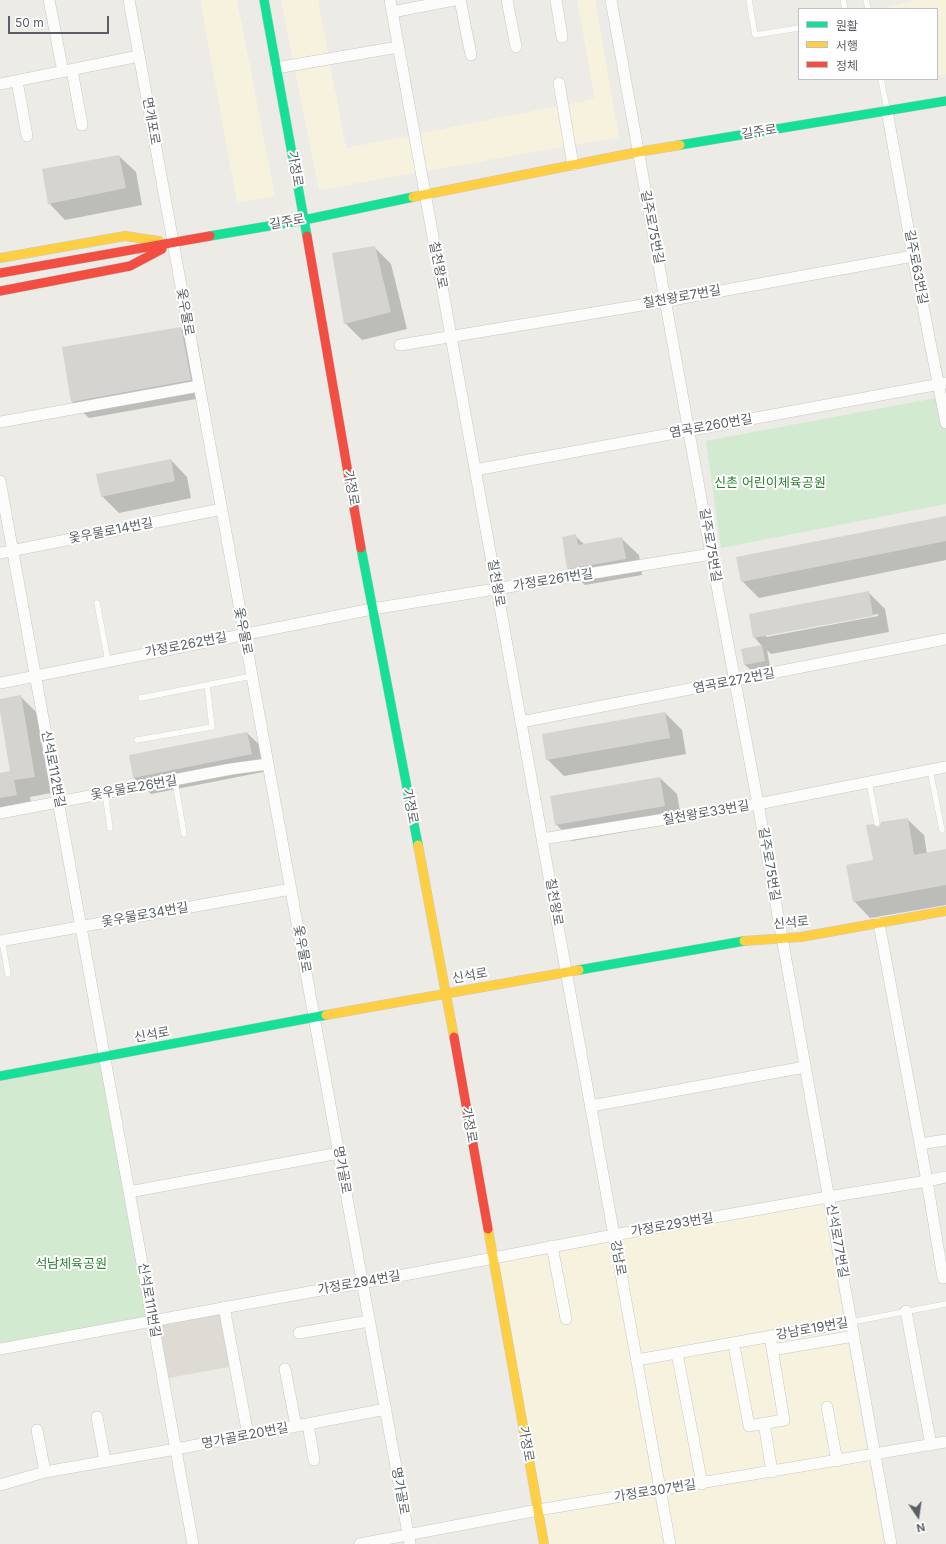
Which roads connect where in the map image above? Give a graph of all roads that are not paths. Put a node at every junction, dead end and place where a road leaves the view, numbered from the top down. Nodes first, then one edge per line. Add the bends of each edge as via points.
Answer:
1 (49, 0) edge
2 (129, 0) edge
3 (264, 0) edge
4 (390, 0) edge
5 (454, 0) edge
6 (460, 0) edge
7 (507, 0) edge
8 (556, 0) edge
9 (611, 0) edge
10 (749, 0) edge
11 (428, 3) edge
12 (392, 12) junction
13 (798, 28) edge
14 (562, 37) dead end
15 (398, 47) junction
16 (516, 47) dead end
17 (471, 55) dead end
18 (139, 56) junction
19 (276, 68) junction
20 (68, 71) junction
21 (881, 80) edge
22 (17, 81) junction
23 (559, 83) dead end
24 (0, 84) edge
25 (946, 101) edge
26 (887, 111) junction
27 (82, 125) dead end
28 (27, 136) dead end
29 (638, 152) junction
30 (573, 165) junction
31 (425, 194) junction
32 (304, 220) junction
33 (173, 243) junction
34 (913, 256) junction
35 (0, 258) edge
36 (0, 273) edge
37 (0, 291) edge
38 (666, 300) junction
39 (451, 336) junction
40 (400, 345) dead end
41 (942, 384) edge
42 (199, 386) junction
43 (0, 422) edge
44 (946, 423) edge
45 (689, 430) junction
46 (475, 470) junction
47 (0, 481) edge
48 (222, 509) junction
49 (12, 551) junction
50 (0, 553) edge
51 (711, 554) junction
52 (496, 589) junction
53 (97, 603) dead end
54 (372, 609) junction
55 (243, 634) junction
56 (946, 639) edge
57 (108, 661) junction
58 (35, 675) junction
59 (252, 676) junction
60 (735, 681) junction
61 (0, 683) edge
62 (207, 685) junction
63 (141, 698) dead end
64 (521, 722) junction
65 (137, 740) dead end
66 (268, 764) junction
67 (946, 767) edge
68 (930, 770) junction
69 (175, 781) junction
70 (869, 782) junction
71 (105, 793) junction
72 (59, 801) junction
73 (758, 804) junction
74 (0, 813) edge
75 (877, 823) dead end
76 (110, 828) dead end
77 (942, 830) dead end
78 (184, 834) dead end
79 (542, 840) junction
80 (291, 889) junction
81 (946, 911) edge
82 (879, 923) junction
83 (81, 926) junction
84 (782, 938) junction
85 (1, 940) edge
86 (566, 973) junction
87 (8, 974) dead end
88 (446, 993) junction
89 (314, 1019) junction
90 (105, 1057) junction
91 (805, 1067) junction
92 (0, 1076) edge
93 (590, 1106) junction
94 (946, 1140) edge
95 (920, 1144) junction
96 (339, 1153) junction
97 (946, 1178) edge
98 (927, 1181) junction
99 (129, 1192) junction
100 (828, 1197) junction
101 (614, 1235) junction
102 (552, 1246) junction
103 (493, 1257) junction
104 (946, 1277) edge
105 (362, 1283) junction
106 (946, 1304) edge
107 (224, 1307) junction
108 (906, 1311) junction
109 (566, 1319) dead end
110 (152, 1320) junction
111 (369, 1320) junction
112 (851, 1322) junction
113 (298, 1333) dead end
114 (770, 1336) junction
115 (854, 1336) junction
116 (0, 1349) edge
117 (772, 1350) junction
118 (735, 1351) dead end
119 (677, 1353) junction
120 (637, 1360) junction
121 (285, 1368) dead end
122 (827, 1407) dead end
123 (386, 1409) junction
124 (97, 1417) dead end
125 (764, 1423) junction
126 (308, 1424) junction
127 (296, 1426) junction
128 (37, 1430) dead end
129 (248, 1435) junction
130 (946, 1442) edge
131 (931, 1445) junction
132 (176, 1449) junction
133 (875, 1455) junction
134 (314, 1460) dead end
135 (837, 1461) junction
136 (105, 1462) junction
137 (45, 1472) junction
138 (772, 1472) junction
139 (702, 1484) junction
140 (0, 1485) edge
141 (660, 1490) junction
142 (538, 1510) junction
143 (409, 1539) edge
144 (193, 1544) edge
145 (360, 1544) edge
146 (544, 1544) edge
147 (670, 1544) edge
148 (891, 1544) edge

1 - 20 street
2 - 18 street, 면개포로
3 - 19 street, 가정로
4 - 12 street, 칠천왕로
5 - 11 street
6 - 17 street
7 - 16 street
8 - 14 street
9 - 29 street, 길주로75번길
10 - 13 lane via 755,35
11 - 12 street
12 - 15 street, 칠천왕로
15 - 19 street
15 - 31 street, 칠천왕로
18 - 20 street
18 - 33 street, 면개포로
19 - 32 street, 가정로
20 - 22 street
20 - 27 street
21 - 26 lane
22 - 24 street
22 - 28 street
23 - 30 street
25 - 26 street, 길주로
26 - 29 street, 길주로
26 - 34 street, 길주로63번길
29 - 30 street, 길주로
29 - 38 street, 길주로75번길
30 - 31 street, 길주로
31 - 32 street, 길주로
31 - 39 street, 칠천왕로
32 - 33 street, 길주로
32 - 54 street, 가정로
33 - 35 street via 125,236
33 - 36 street, 길주로
33 - 37 street via 130,266
33 - 42 street, 옻우물로
34 - 38 street, 칠천왕로7번길
34 - 41 street, 길주로63번길
38 - 39 street, 칠천왕로7번길
38 - 45 street, 길주로75번길
39 - 40 street, 칠천왕로7번길
39 - 46 street, 칠천왕로
41 - 44 street, 길주로63번길
41 - 45 street, 염곡로260번길
42 - 43 street
42 - 48 street, 옻우물로
45 - 46 street, 염곡로260번길
45 - 51 street, 길주로75번길
46 - 52 street, 칠천왕로
47 - 49 street, 신석로112번길
48 - 49 street, 옻우물로14번길
48 - 55 street, 옻우물로
49 - 50 street, 옻우물로14번길
49 - 58 street, 신석로112번길
51 - 52 street, 가정로261번길
51 - 60 street, 길주로75번길
52 - 54 street, 가정로261번길
52 - 64 street, 칠천왕로
53 - 57 lane
54 - 55 street, 가정로262번길
54 - 88 street, 가정로
55 - 57 street, 가정로262번길
55 - 59 street, 옻우물로
56 - 60 street, 염곡로272번길
57 - 58 street, 가정로262번길
58 - 61 street, 가정로262번길
58 - 72 street, 신석로112번길
59 - 62 lane
59 - 66 street, 옻우물로
60 - 64 street, 염곡로272번길
60 - 73 street, 길주로75번길
62 - 63 lane
62 - 65 lane via 212,727
64 - 79 street, 칠천왕로
66 - 69 street, 옻우물로26번길
66 - 80 street, 옻우물로
67 - 68 street, 칠천왕로33번길
68 - 70 street, 칠천왕로33번길
68 - 77 lane
69 - 71 street, 옻우물로26번길
69 - 78 lane
70 - 73 street, 칠천왕로33번길
70 - 75 lane
71 - 72 street, 옻우물로26번길
71 - 76 lane
72 - 74 street, 옻우물로26번길
72 - 83 street, 신석로112번길
73 - 79 street, 칠천왕로33번길
73 - 84 street, 길주로75번길
79 - 86 street, 칠천왕로
80 - 83 street, 옻우물로34번길
80 - 89 street, 옻우물로
81 - 82 street, 신석로
82 - 84 street, 신석로
82 - 95 street
83 - 85 street, 옻우물로34번길
83 - 90 street, 신석로112번길
84 - 86 street, 신석로 via 753,939
84 - 91 street, 신석로77번길
85 - 87 lane
86 - 88 street, 신석로
86 - 93 street, 강남로
88 - 89 street, 신석로
88 - 103 street, 가정로
89 - 90 street, 신석로
89 - 96 street, 명가골로
90 - 92 street, 신석로
90 - 99 street, 신석로111번길
91 - 93 street
91 - 100 street, 신석로77번길
93 - 101 street, 강남로
94 - 95 street
95 - 98 street
96 - 99 street
96 - 105 street, 명가골로
97 - 98 street, 가정로293번길
98 - 100 street, 가정로293번길
98 - 104 street via 943,1278
99 - 110 street, 신석로111번길
100 - 101 street, 가정로293번길
100 - 112 street, 신석로77번길
101 - 102 street, 가정로293번길
101 - 120 street, 강남로
102 - 103 street, 가정로293번길
102 - 109 street
103 - 105 street, 가정로294번길
103 - 142 street, 가정로
105 - 107 street, 가정로294번길
105 - 111 street, 명가골로
106 - 108 lane, 강남로19번길
107 - 110 street, 가정로294번길
107 - 129 street
108 - 112 lane, 강남로19번길
108 - 131 street
110 - 116 street, 가정로294번길
110 - 132 street, 신석로111번길
111 - 113 street
111 - 123 street, 명가골로
112 - 114 street, 강남로19번길
112 - 115 street, 신석로77번길
114 - 117 street
114 - 119 street, 강남로19번길
115 - 117 street
115 - 133 street, 신석로77번길
117 - 125 street via 784,1420
118 - 125 street via 749,1426
119 - 120 street, 강남로19번길
119 - 139 street
120 - 141 street, 강남로
121 - 127 street
122 - 135 street
123 - 126 street, 명가골로20번길
123 - 143 street, 명가골로
124 - 136 street
125 - 138 street
126 - 127 street, 명가골로20번길
126 - 134 street
127 - 129 street, 명가골로20번길
128 - 137 street
129 - 132 street, 명가골로20번길
130 - 131 street, 가정로307번길
131 - 133 street, 가정로307번길
132 - 136 street, 명가골로20번길
132 - 144 street, 신석로111번길
133 - 135 street, 가정로307번길
133 - 148 street, 신석로77번길
135 - 138 street, 가정로307번길
136 - 137 street, 명가골로20번길
137 - 140 street, 명가골로20번길
138 - 139 street, 가정로307번길
139 - 141 street, 가정로307번길
141 - 142 street, 가정로307번길
141 - 147 street, 강남로
142 - 143 street, 가정로307번길
142 - 146 street, 가정로
143 - 145 street, 가정로307번길

